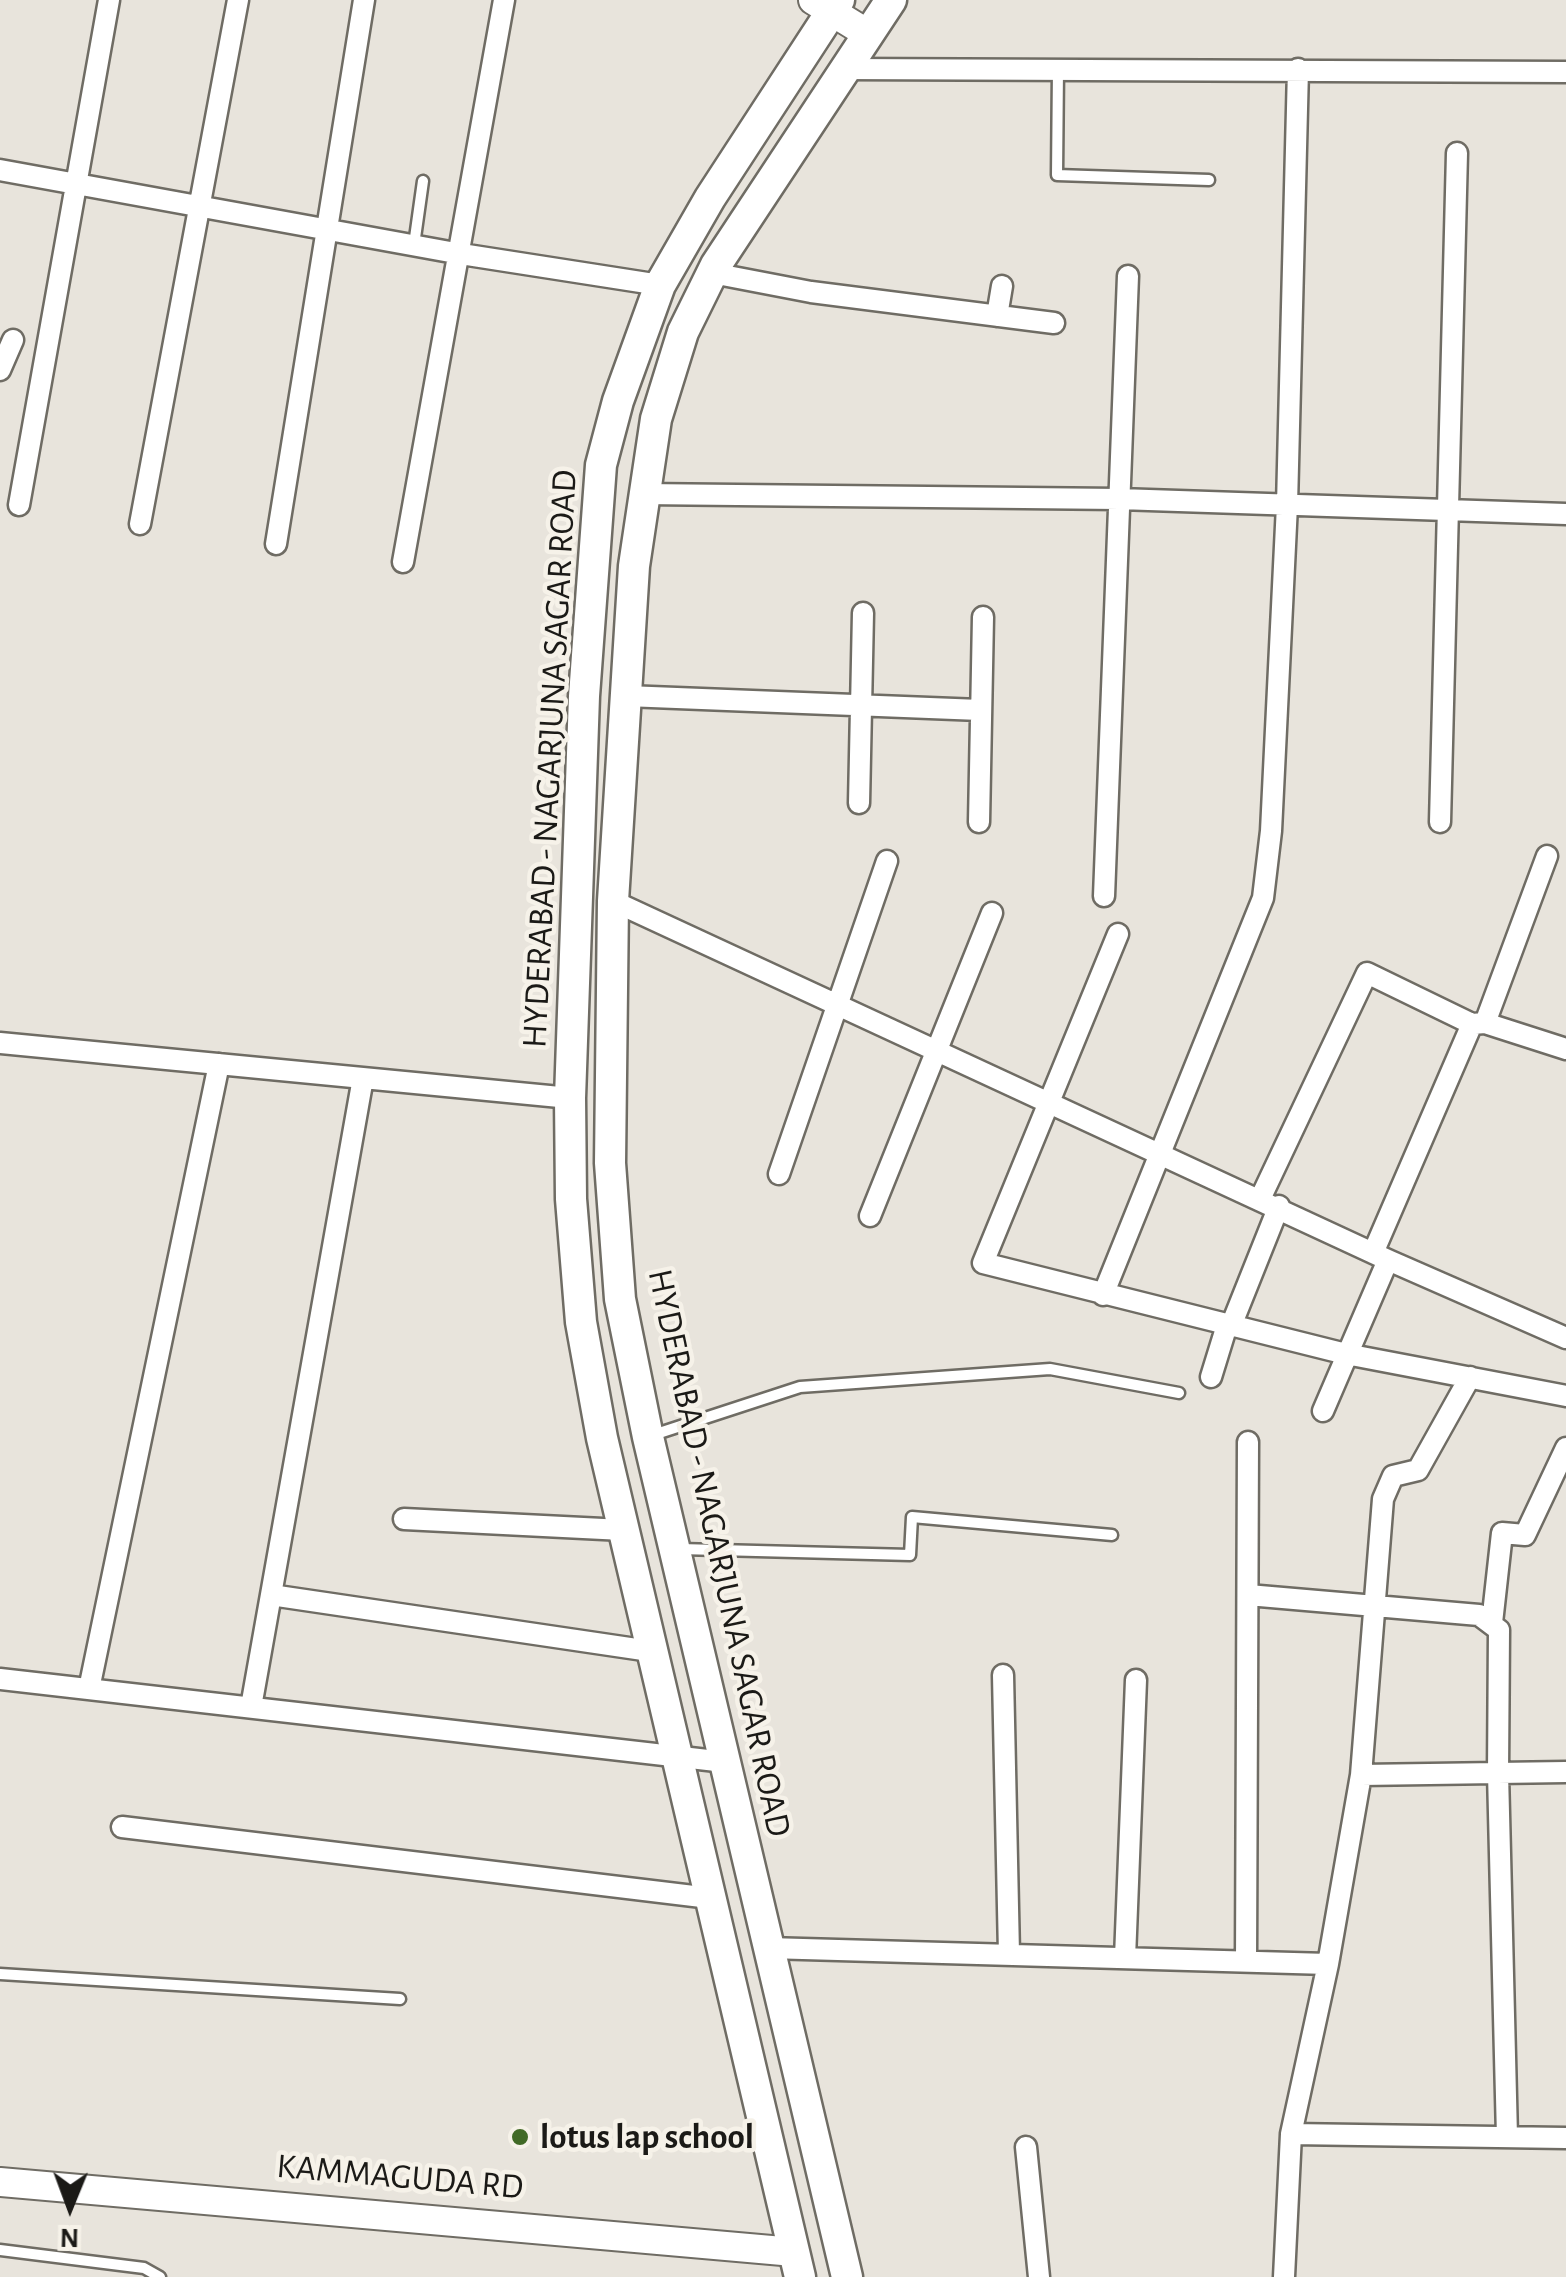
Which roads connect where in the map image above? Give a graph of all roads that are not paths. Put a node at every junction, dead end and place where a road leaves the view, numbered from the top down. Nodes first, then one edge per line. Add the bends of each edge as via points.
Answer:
1 (109, 0) edge
2 (238, 0) edge
3 (364, 0) edge
4 (504, 0) edge
5 (891, 0) edge
6 (828, 4) edge
7 (868, 34) junction
8 (843, 69) junction
9 (1058, 69) junction
10 (1298, 69) junction
11 (1566, 72) edge
12 (1457, 153) dead end
13 (0, 170) edge
14 (1209, 180) dead end
15 (422, 181) dead end
16 (76, 184) junction
17 (199, 207) junction
18 (327, 230) junction
19 (414, 246) junction
20 (461, 254) junction
21 (712, 273) junction
22 (1128, 276) dead end
23 (660, 286) junction
24 (1002, 286) dead end
25 (997, 316) junction
26 (1054, 324) dead end
27 (13, 340) dead end
28 (0, 370) edge
29 (642, 494) junction
30 (1120, 499) junction
31 (1287, 505) junction
32 (19, 506) dead end
33 (1451, 511) junction
34 (1566, 514) edge
35 (140, 524) dead end
36 (276, 544) dead end
37 (404, 562) dead end
38 (863, 613) dead end
39 (984, 618) dead end
40 (626, 696) junction
41 (862, 709) junction
42 (980, 710) junction
43 (859, 803) dead end
44 (979, 822) dead end
45 (1440, 822) dead end
46 (1547, 856) dead end
47 (888, 860) dead end
48 (1104, 896) dead end
49 (613, 901) junction
50 (992, 913) dead end
51 (1118, 934) dead end
52 (838, 1004) junction
53 (1479, 1023) junction
54 (1564, 1042) edge
55 (0, 1043) edge
56 (935, 1048) junction
57 (219, 1064) junction
58 (363, 1078) junction
59 (570, 1098) junction
60 (1049, 1100) junction
61 (1164, 1152) junction
62 (779, 1174) dead end
63 (1270, 1202) junction
64 (870, 1216) dead end
65 (1380, 1256) junction
66 (1104, 1295) junction
67 (1229, 1325) junction
68 (1566, 1338) edge
69 (1346, 1354) junction
70 (1211, 1377) dead end
71 (1470, 1377) junction
72 (1178, 1394) dead end
73 (1566, 1396) edge
74 (1323, 1411) dead end
75 (648, 1437) junction
76 (1248, 1442) dead end
77 (1566, 1448) edge
78 (404, 1519) dead end
79 (623, 1530) junction
80 (1112, 1535) dead end
81 (676, 1549) junction
82 (271, 1594) junction
83 (1248, 1596) junction
84 (1377, 1606) junction
85 (1492, 1623) junction
86 (650, 1651) junction
87 (1003, 1675) dead end
88 (0, 1678) edge
89 (1136, 1680) dead end
90 (89, 1689) junction
91 (251, 1707) junction
92 (680, 1760) junction
93 (725, 1762) junction
94 (1566, 1772) edge
95 (1498, 1773) junction
96 (1361, 1775) junction
97 (122, 1826) dead end
98 (710, 1898) junction
99 (768, 1948) junction
100 (1010, 1954) junction
101 (1125, 1958) junction
102 (1246, 1962) junction
103 (1328, 1964) junction
104 (0, 1974) edge
105 (400, 2000) dead end
106 (1290, 2134) junction
107 (1507, 2137) junction
108 (1566, 2138) edge
109 (1026, 2147) dead end
110 (0, 2182) edge
111 (0, 2250) edge
112 (797, 2264) edge
113 (160, 2277) edge
114 (847, 2277) edge
115 (1040, 2277) edge
116 (1284, 2277) edge

1 - 16 street
2 - 17 street
3 - 18 street
4 - 20 street
5 - 7 main road, HYDERABAD - NAGARJUNA SAGAR ROAD
6 - 7 street
6 - 23 main road, HYDERABAD - NAGARJUNA SAGAR ROAD
7 - 8 main road, HYDERABAD - NAGARJUNA SAGAR ROAD
8 - 9 street
8 - 21 main road, HYDERABAD - NAGARJUNA SAGAR ROAD
9 - 10 street
9 - 14 lane via 1057,174
10 - 11 street
10 - 31 street
12 - 33 street
13 - 16 street
15 - 19 lane
16 - 17 street
16 - 32 street
17 - 18 street
17 - 35 street
18 - 19 street
18 - 36 street
19 - 20 street
20 - 23 street
20 - 37 street
21 - 25 street
21 - 29 main road, HYDERABAD - NAGARJUNA SAGAR ROAD via 683,332
22 - 30 street
23 - 59 main road, HYDERABAD - NAGARJUNA SAGAR ROAD via 601,465 584,696
24 - 25 street
25 - 26 street
27 - 28 street
29 - 30 street
29 - 40 main road, HYDERABAD - NAGARJUNA SAGAR ROAD
30 - 31 street
30 - 48 street
31 - 33 street
31 - 61 street via 1263,898
33 - 34 street
33 - 45 street
38 - 41 street
39 - 42 street
40 - 41 street
40 - 49 main road, HYDERABAD - NAGARJUNA SAGAR ROAD
41 - 42 street
41 - 43 street
42 - 44 street
46 - 53 street
47 - 52 street
49 - 52 street
49 - 75 main road, HYDERABAD - NAGARJUNA SAGAR ROAD via 610,1162 620,1299
50 - 56 street
51 - 60 street
52 - 56 street
52 - 62 street
53 - 54 street
53 - 63 street via 1367,973
53 - 65 street
55 - 57 street
56 - 60 street
56 - 64 street
57 - 58 street
57 - 90 street
58 - 59 street
58 - 82 street
59 - 79 main road, HYDERABAD - NAGARJUNA SAGAR ROAD via 581,1322
60 - 61 street
60 - 66 street via 984,1263
61 - 63 street
61 - 66 street
63 - 65 street
63 - 67 street
65 - 68 street
65 - 69 street
66 - 67 street
67 - 69 street
67 - 70 street
69 - 71 street
69 - 74 street
71 - 73 street
71 - 84 street via 1418,1470 1393,1476 1383,1500
72 - 75 lane via 1050,1369 800,1387
75 - 81 main road, HYDERABAD - NAGARJUNA SAGAR ROAD
76 - 83 street
77 - 85 street via 1525,1535 1502,1533
78 - 79 street
79 - 86 main road, HYDERABAD - NAGARJUNA SAGAR ROAD
80 - 81 lane via 912,1517 910,1555
81 - 93 main road, HYDERABAD - NAGARJUNA SAGAR ROAD
82 - 86 street
82 - 91 street
83 - 84 street
83 - 102 street
84 - 85 street via 1479,1615
84 - 96 street
85 - 95 street via 1502,1646
86 - 92 main road, HYDERABAD - NAGARJUNA SAGAR ROAD
87 - 100 street
88 - 90 street
89 - 101 street
90 - 91 street
91 - 92 street
92 - 93 street
92 - 98 main road, HYDERABAD - NAGARJUNA SAGAR ROAD
93 - 99 main road, HYDERABAD - NAGARJUNA SAGAR ROAD
94 - 95 street
95 - 96 street
95 - 107 street
96 - 103 street
97 - 98 street
98 - 112 main road, HYDERABAD - NAGARJUNA SAGAR ROAD
99 - 100 street
99 - 114 main road, HYDERABAD - NAGARJUNA SAGAR ROAD
100 - 101 street
101 - 102 street
102 - 103 street
103 - 106 street
104 - 105 lane
106 - 107 street
106 - 116 street
107 - 108 street
109 - 115 street
110 - 112 street, KAMMAGUDA RD
111 - 113 lane via 144,2268

